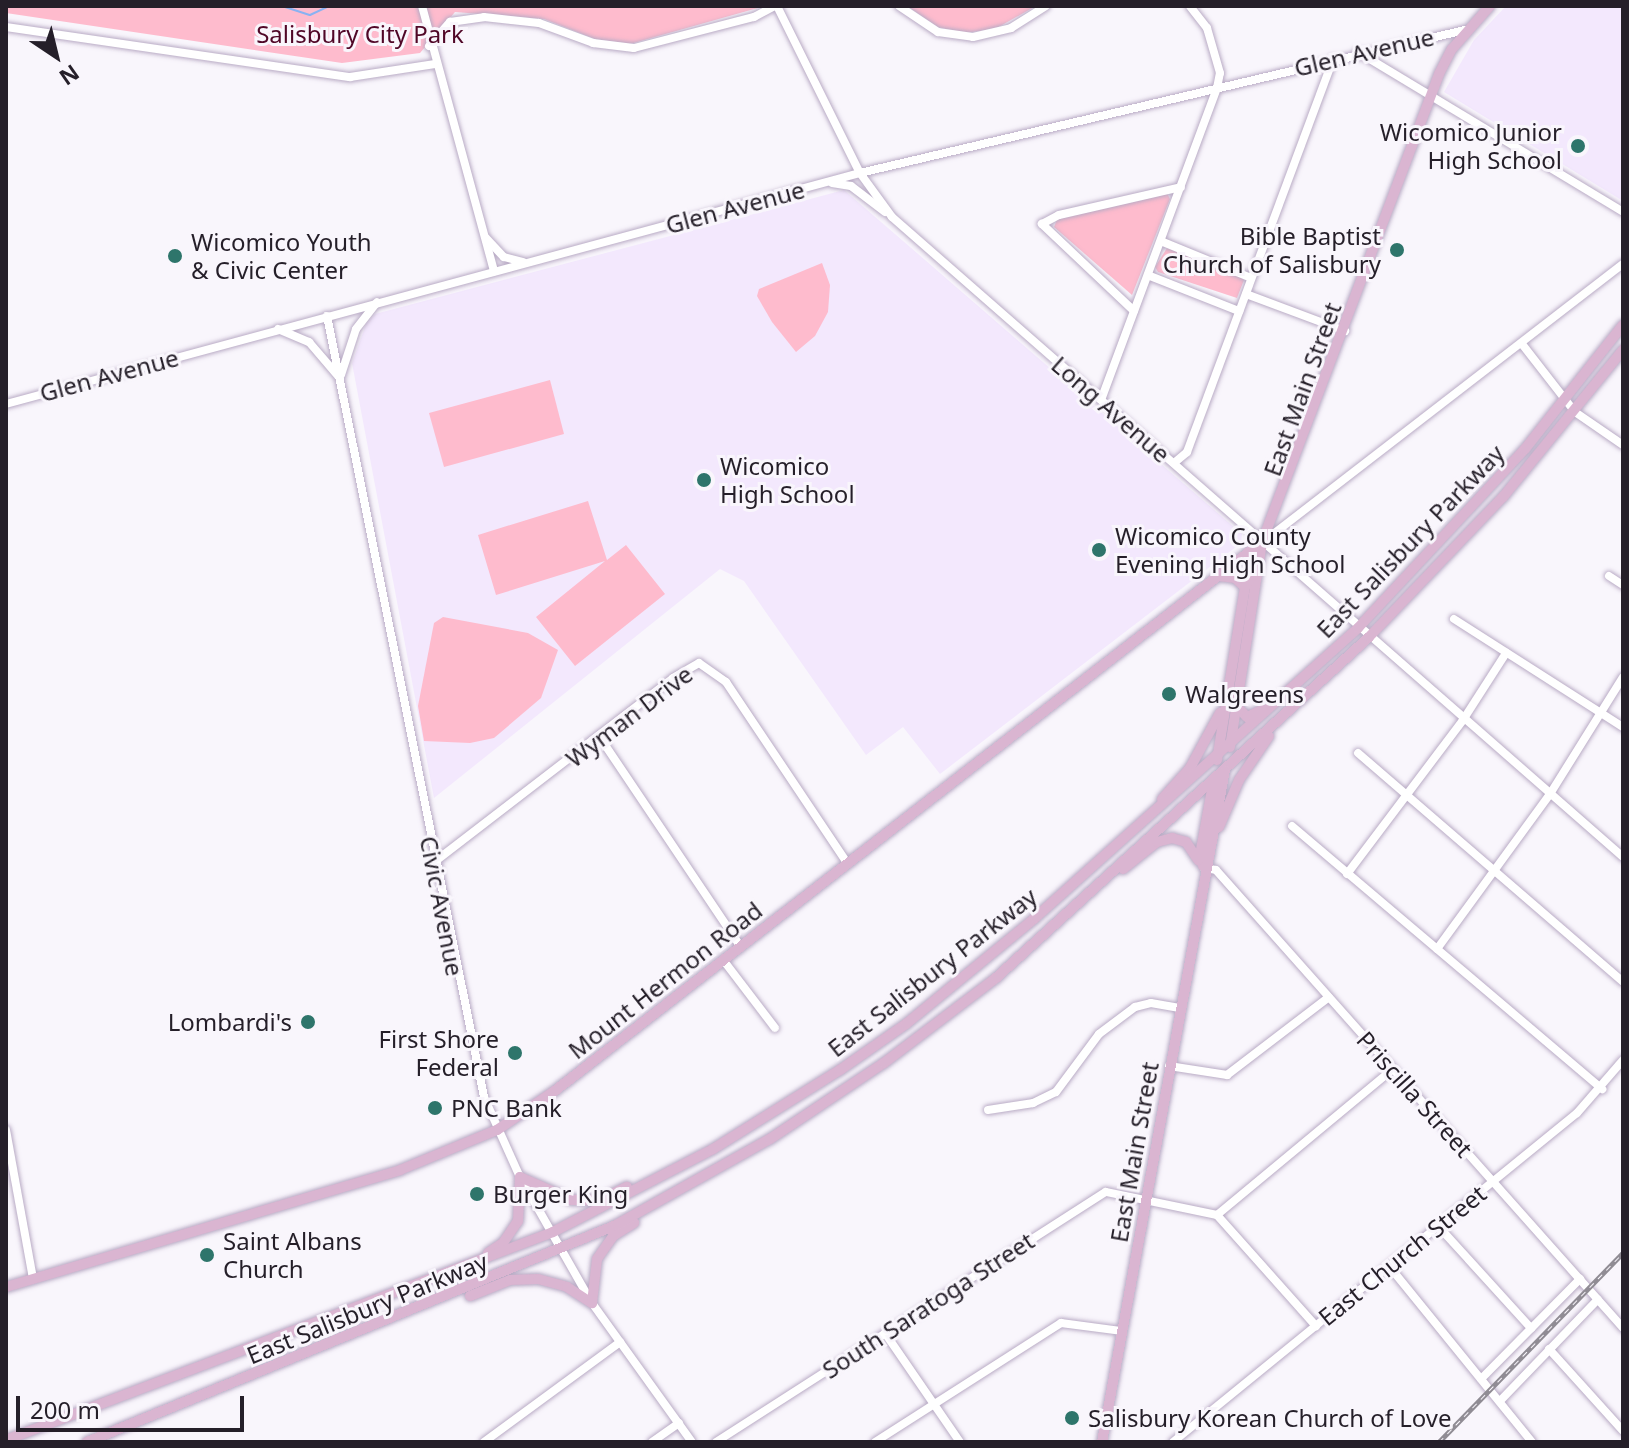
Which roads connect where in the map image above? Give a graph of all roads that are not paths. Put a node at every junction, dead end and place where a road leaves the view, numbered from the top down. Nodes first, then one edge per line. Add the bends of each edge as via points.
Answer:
1 (422, 6) edge
2 (776, 6) edge
3 (899, 6) edge
4 (1046, 6) edge
5 (1190, 6) edge
6 (1490, 6) edge
7 (6, 27) edge
8 (1469, 29) junction
9 (429, 46) junction
10 (1358, 52) junction
11 (1333, 59) junction
12 (435, 64) junction
13 (1217, 88) junction
14 (1431, 97) junction
15 (860, 173) junction
16 (827, 182) junction
17 (1181, 187) junction
18 (1623, 212) edge
19 (892, 217) junction
20 (483, 234) junction
21 (1163, 242) junction
22 (528, 263) junction
23 (1623, 264) edge
24 (494, 271) junction
25 (1150, 276) junction
26 (1251, 278) junction
27 (1246, 294) junction
28 (377, 302) junction
29 (1134, 311) junction
30 (1239, 311) junction
31 (327, 316) junction
32 (1623, 325) edge
33 (277, 329) junction
34 (1345, 331) junction
35 (1522, 344) junction
36 (1623, 350) edge
37 (340, 379) junction
38 (1101, 400) junction
39 (1565, 401) junction
40 (6, 404) edge
41 (1575, 412) junction
42 (1623, 445) edge
43 (1174, 463) junction
44 (1262, 542) junction
45 (1255, 572) junction
46 (1217, 576) junction
47 (1609, 576) dead end
48 (1623, 585) edge
49 (1245, 587) junction
50 (1454, 619) dead end
51 (1358, 628) junction
52 (1369, 637) junction
53 (1506, 653) junction
54 (1623, 677) edge
55 (1292, 690) junction
56 (1227, 697) junction
57 (1236, 706) junction
58 (1601, 714) junction
59 (1281, 720) junction
60 (1463, 720) junction
61 (1623, 727) edge
62 (599, 736) junction
63 (1230, 747) junction
64 (1358, 753) dead end
65 (1217, 758) junction
66 (1225, 769) junction
67 (1214, 779) junction
68 (1550, 794) junction
69 (1408, 795) junction
70 (1148, 817) junction
71 (1292, 826) dead end
72 (1214, 836) junction
73 (1623, 857) edge
74 (433, 863) junction
75 (848, 864) junction
76 (1203, 868) junction
77 (1493, 870) junction
78 (1347, 874) junction
79 (1098, 884) junction
80 (741, 947) junction
81 (1437, 949) junction
82 (724, 961) junction
83 (1623, 982) edge
84 (1329, 997) junction
85 (1180, 1008) junction
86 (775, 1028) dead end
87 (1623, 1060) edge
88 (1169, 1066) junction
89 (1393, 1069) junction
90 (1602, 1089) junction
91 (988, 1110) dead end
92 (6, 1130) edge
93 (497, 1130) junction
94 (713, 1149) junction
95 (520, 1177) junction
96 (1492, 1182) junction
97 (681, 1191) junction
98 (1147, 1196) junction
99 (1217, 1215) junction
100 (1439, 1227) junction
101 (553, 1232) junction
102 (561, 1250) junction
103 (1389, 1266) junction
104 (33, 1279) junction
105 (1580, 1279) junction
106 (6, 1287) edge
107 (396, 1295) junction
108 (1598, 1299) junction
109 (592, 1303) junction
110 (379, 1326) junction
111 (1316, 1326) junction
112 (1531, 1328) junction
113 (1623, 1328) edge
114 (1122, 1331) junction
115 (885, 1333) junction
116 (620, 1342) junction
117 (1549, 1349) junction
118 (1481, 1379) junction
119 (1500, 1401) junction
120 (933, 1403) junction
121 (679, 1423) junction
122 (1623, 1431) edge
123 (6, 1440) edge
124 (1179, 1440) edge
125 (87, 1442) edge
126 (484, 1442) edge
127 (652, 1442) edge
128 (692, 1442) edge
129 (716, 1442) edge
130 (875, 1442) edge
131 (960, 1442) edge
132 (1102, 1442) edge
133 (1532, 1442) edge

1 - 9 street
2 - 9 street via 754,17 634,48 593,43 539,23 484,17 450,22
2 - 15 street, Long Avenue
3 - 4 street via 917,21 957,37 995,34
5 - 13 street via 1207,28 1220,73
6 - 8 main road, East Main Street
7 - 12 street via 350,77
8 - 10 street, Glen Avenue
8 - 14 main road, East Main Street via 1445,61
9 - 12 street
10 - 11 street, Glen Avenue
10 - 14 street
11 - 13 street, Glen Avenue
11 - 26 street
12 - 20 street
13 - 15 street, Glen Avenue
13 - 17 street
14 - 18 street
14 - 34 main road, East Main Street
15 - 16 street, Glen Avenue
15 - 19 street, Long Avenue
16 - 19 street via 851,186
16 - 22 street, Glen Avenue
17 - 21 street
17 - 29 street via 1059,215 1042,224
19 - 38 street, Long Avenue
20 - 22 street via 504,257
20 - 24 street
21 - 25 street
21 - 26 street
22 - 24 street, Glen Avenue
23 - 35 street
24 - 28 street, Glen Avenue
25 - 29 street
25 - 30 street
26 - 27 street
27 - 30 street
27 - 34 street
28 - 31 street, Glen Avenue
28 - 37 street via 356,329
29 - 38 street
30 - 43 street via 1187,452
31 - 33 street, Glen Avenue
31 - 37 street, Civic Avenue
32 - 39 main road, East Salisbury Parkway
33 - 37 street via 309,342
33 - 40 street, Glen Avenue
34 - 44 main road, East Main Street
35 - 39 street
35 - 44 street
36 - 41 main road, East Salisbury Parkway
37 - 74 street, Civic Avenue
38 - 43 street, Long Avenue
39 - 41 street
39 - 51 main road, East Salisbury Parkway
41 - 42 street
41 - 52 main road, East Salisbury Parkway via 1475,528
43 - 44 street, Long Avenue
44 - 45 main road, East Main Street
44 - 46 main road, Mount Hermon Road
44 - 51 street, Long Avenue
45 - 49 main road, East Main Street
45 - 57 main road, East Main Street
46 - 49 main road via 1235,578
46 - 75 main road, Mount Hermon Road
47 - 48 street
49 - 56 main road, East Main Street
50 - 53 street
51 - 52 street, Long Avenue
51 - 55 main road, East Salisbury Parkway
52 - 59 main road, East Salisbury Parkway
52 - 60 street, Long Avenue
53 - 58 street
53 - 60 street
54 - 58 street
55 - 57 main road via 1250,717
55 - 63 main road, East Salisbury Parkway
56 - 65 main road, East Main Street
56 - 70 main road via 1190,768
57 - 63 main road, East Main Street
58 - 61 street
58 - 68 street
59 - 66 main road, East Salisbury Parkway
59 - 72 main road via 1239,780
60 - 68 street, Long Avenue
60 - 69 street
62 - 74 street, Wyman Drive
62 - 75 street, Wyman Drive via 684,669 706,665 726,682
62 - 80 street
63 - 65 main road, East Salisbury Parkway
63 - 66 main road, East Main Street
64 - 69 street
65 - 67 main road, East Main Street
65 - 70 main road, East Salisbury Parkway
66 - 67 main road, East Salisbury Parkway
66 - 72 main road, East Main Street
67 - 76 main road, East Main Street via 1200,855
67 - 79 main road, East Salisbury Parkway
68 - 73 street, Long Avenue
68 - 77 street
69 - 77 street
69 - 78 street
70 - 94 main road, East Salisbury Parkway via 906,1024
71 - 78 street
72 - 76 main road, East Main Street
74 - 93 street, Civic Avenue via 472,1057
75 - 80 main road, Mount Hermon Road
76 - 79 main road via 1186,842 1163,839
76 - 84 street, Priscilla Street via 1216,870
76 - 85 main road, East Main Street
77 - 81 street
77 - 83 street
78 - 81 street
79 - 97 main road, East Salisbury Parkway via 996,978 923,1036 817,1110
80 - 82 main road, Mount Hermon Road
81 - 90 street
82 - 86 street
82 - 93 main road, Mount Hermon Road
84 - 88 street via 1238,1070 1217,1075
84 - 89 street, Priscilla Street
85 - 88 main road, East Main Street
85 - 91 street via 1151,1003 1134,1007 1099,1034 1056,1092 1033,1103
87 - 90 street, East Church Street
88 - 98 main road, East Main Street
89 - 96 street, Priscilla Street
89 - 99 street
90 - 96 street, East Church Street
92 - 104 street
93 - 95 street, Civic Avenue
93 - 104 main road, Mount Hermon Road via 400,1170
94 - 95 main road via 687,1155 600,1200 558,1197
94 - 101 main road, East Salisbury Parkway
95 - 101 street, Civic Avenue
95 - 107 main road via 518,1221 503,1243
96 - 100 street, East Church Street
96 - 105 street, Priscilla Street
97 - 102 main road, East Salisbury Parkway
97 - 109 main road via 662,1209 613,1236 597,1259
98 - 99 street, South Saratoga Street
98 - 114 main road, East Main Street
98 - 115 street, South Saratoga Street via 1116,1191 1093,1197
99 - 111 street
100 - 103 street, East Church Street
100 - 112 street
101 - 102 street, Civic Avenue
101 - 107 main road, East Salisbury Parkway
102 - 109 street, Civic Avenue
102 - 110 main road, East Salisbury Parkway
103 - 111 street, East Church Street
103 - 118 street
104 - 106 main road, Mount Hermon Road
105 - 108 street, Priscilla Street
105 - 112 street
107 - 123 main road, East Salisbury Parkway
108 - 113 street, Priscilla Street
108 - 117 street
109 - 110 main road via 552,1281 510,1280
109 - 116 street, Civic Avenue
110 - 125 main road, East Salisbury Parkway
111 - 124 street, East Church Street
112 - 118 street
114 - 120 street via 1061,1323
114 - 132 main road, East Main Street
115 - 120 street
115 - 129 street, South Saratoga Street
116 - 121 street, Civic Avenue
116 - 126 street
117 - 119 street
117 - 122 street
118 - 119 street
119 - 133 street
120 - 130 street
120 - 131 street
121 - 127 street
121 - 128 street, Civic Avenue

